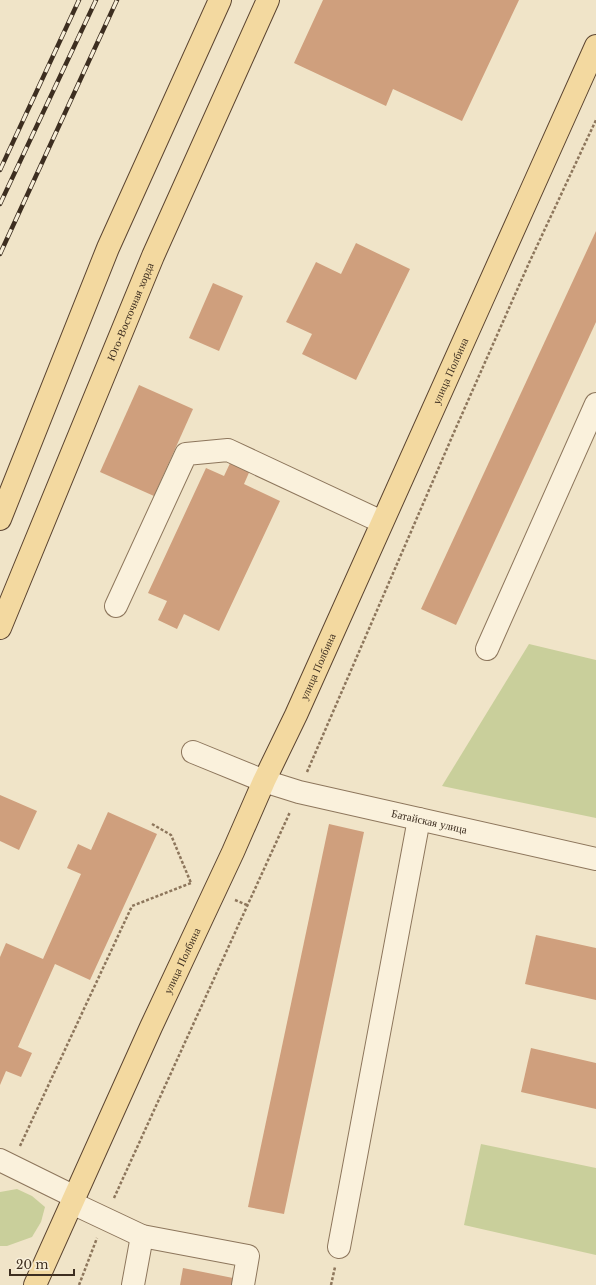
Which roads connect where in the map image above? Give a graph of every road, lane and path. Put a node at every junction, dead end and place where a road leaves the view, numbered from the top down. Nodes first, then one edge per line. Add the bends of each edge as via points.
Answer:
1 (220, 0) edge
2 (268, 0) edge
3 (593, 60) edge
4 (596, 120) edge
5 (596, 404) edge
6 (0, 519) edge
7 (382, 522) junction
8 (116, 606) dead end
9 (0, 628) edge
10 (487, 649) dead end
11 (193, 752) dead end
12 (264, 781) junction
13 (299, 792) junction
14 (419, 819) junction
15 (152, 824) dead end
16 (596, 859) edge
17 (190, 883) junction
18 (215, 893) junction
19 (247, 905) junction
20 (5, 1162) edge
21 (74, 1200) junction
22 (104, 1218) junction
23 (142, 1236) junction
24 (339, 1246) dead end
25 (35, 1285) edge
26 (79, 1285) edge
27 (133, 1285) edge
28 (243, 1285) edge

1 - 6 main road via 108,248
2 - 9 main road, Юго-Восточная хорда via 153,256
3 - 7 main road, улица Полбина
4 - 13 path via 455,430
5 - 10 street
7 - 8 street via 228,450 186,454
7 - 12 main road, улица Полбина
11 - 12 street, Батайская улица
12 - 13 street, Батайская улица
12 - 18 main road, улица Полбина
13 - 14 street, Батайская улица
13 - 19 path
14 - 16 street, Батайская улица
14 - 24 street
15 - 17 path via 171,835
17 - 18 path
17 - 20 path via 132,906
18 - 19 path
18 - 21 main road, улица Полбина via 151,1027
19 - 22 path
20 - 21 street
21 - 22 street
21 - 25 main road, улица Полбина
22 - 23 street
22 - 26 path
23 - 27 street
23 - 28 street via 248,1256

